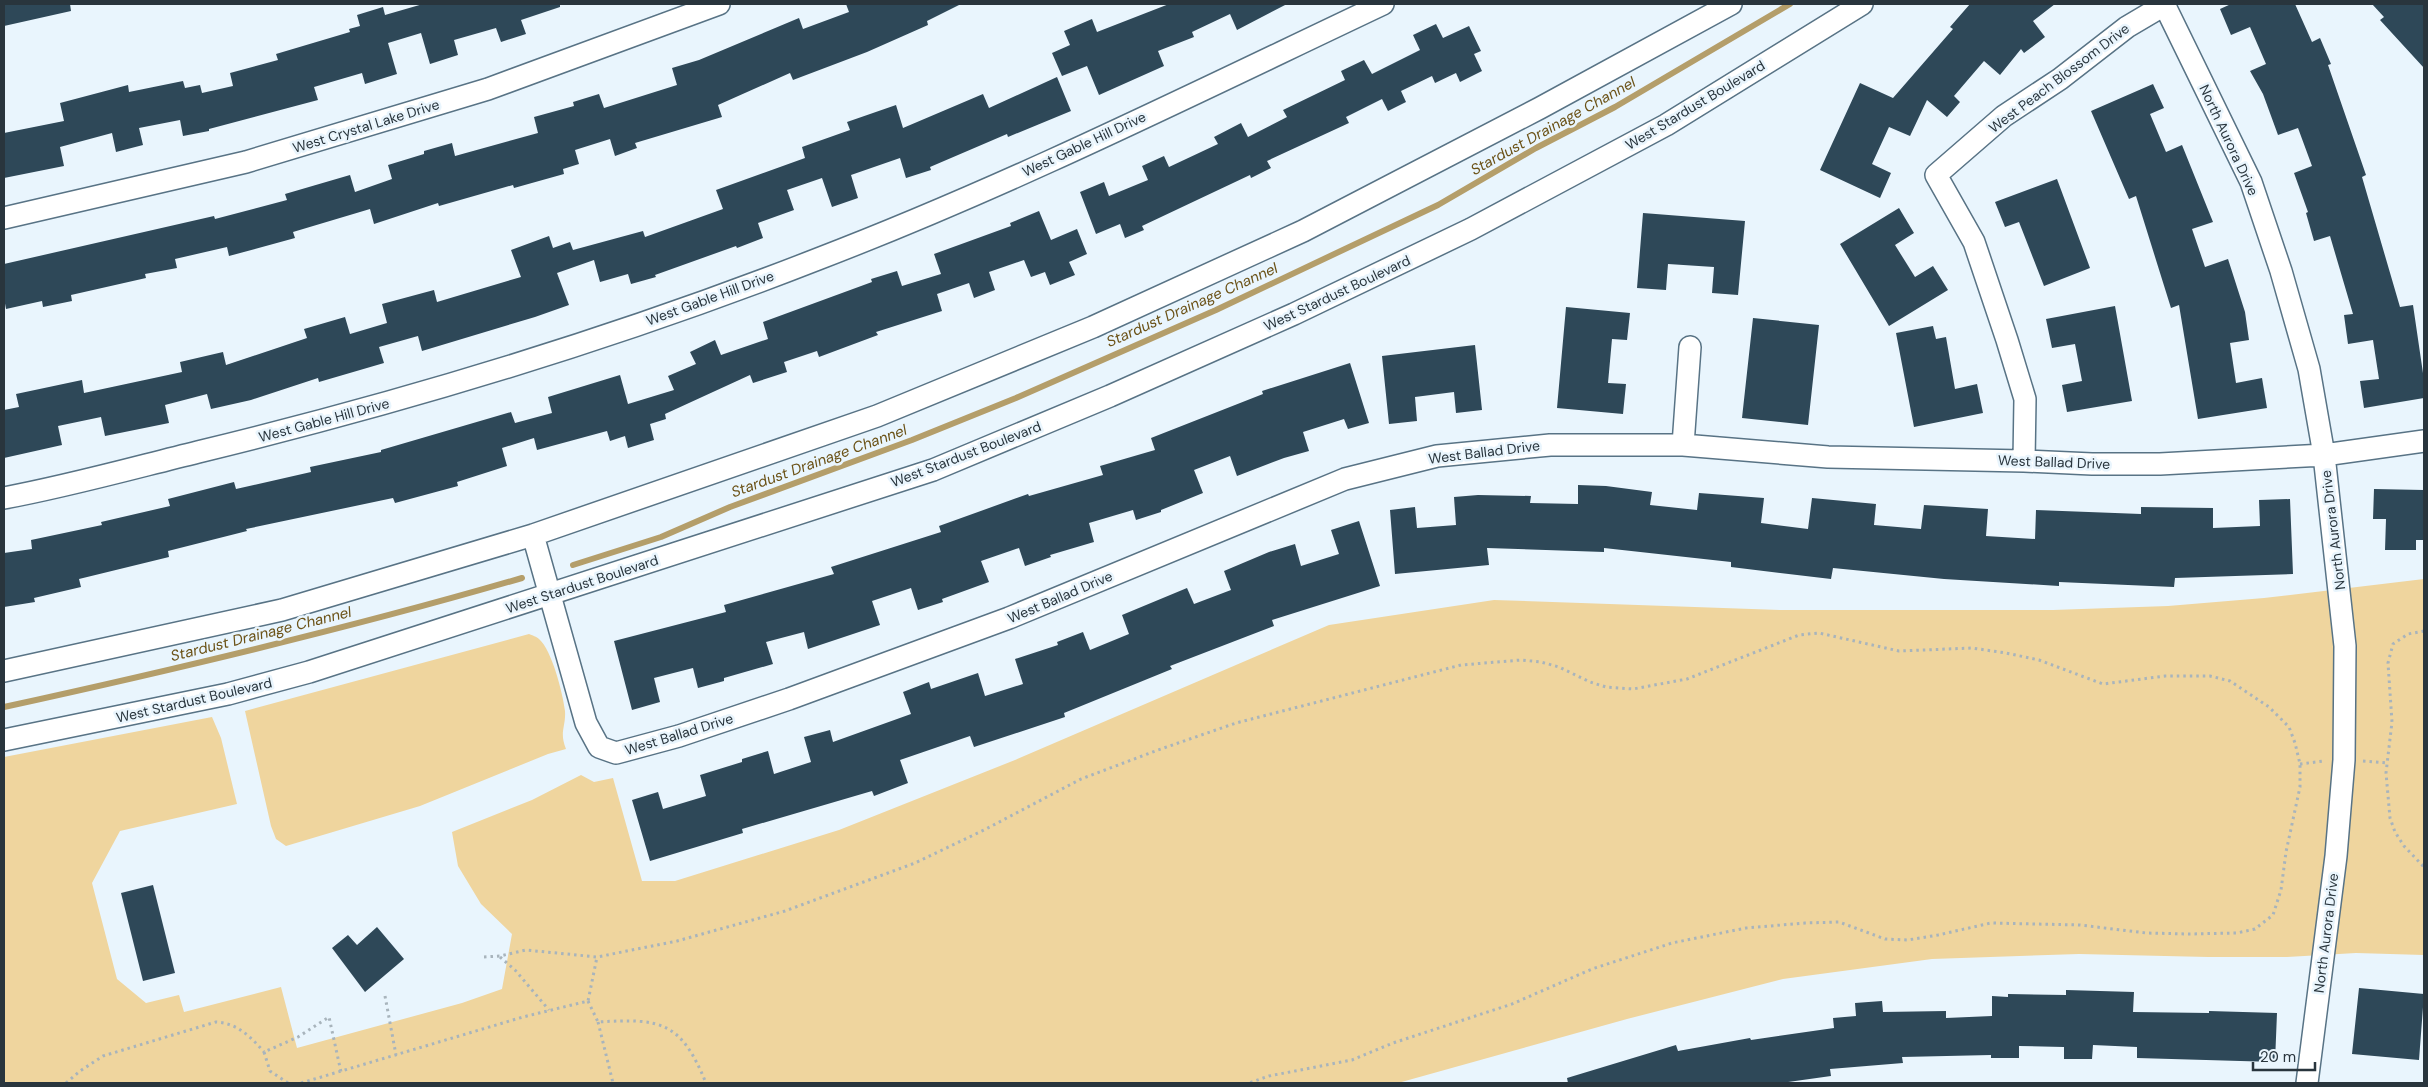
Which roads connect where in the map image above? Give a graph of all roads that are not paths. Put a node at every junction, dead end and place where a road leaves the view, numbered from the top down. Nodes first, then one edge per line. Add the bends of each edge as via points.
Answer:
1 (720, 4) edge
2 (1383, 4) edge
3 (1731, 4) edge
4 (1862, 4) edge
5 (2165, 4) edge
6 (4, 218) edge
7 (1690, 347) dead end
8 (2424, 441) edge
9 (1683, 445) junction
10 (2324, 455) junction
11 (2024, 461) junction
12 (4, 498) edge
13 (532, 535) junction
14 (549, 595) junction
15 (4, 671) edge
16 (4, 740) edge
17 (2307, 1083) edge

1 - 6 street, West Crystal Lake Drive via 488,89 246,162
2 - 12 street, West Gable Hill Drive via 956,203 818,260 614,333 431,391 304,427
3 - 13 street via 1303,231 1102,323 877,416
4 - 14 street, West Stardust Boulevard via 1666,125 1471,229 1285,318 933,470
5 - 10 street, North Aurora Drive via 2251,182 2309,369
5 - 11 street, West Peach Blossom Drive via 2127,26 2060,79 2004,116 1936,175 1974,242 2007,340 2025,399
7 - 9 street
8 - 10 street, West Ballad Drive
9 - 11 street, West Ballad Drive via 1828,458
9 - 14 street, West Ballad Drive via 1550,445 1437,456 1345,479 1009,618 771,705 616,753 598,747 586,723
10 - 11 street, West Ballad Drive via 2160,464
10 - 17 street, North Aurora Drive via 2345,646 2344,760 2336,856
13 - 14 street, West Ballad Drive
13 - 15 street via 282,610
14 - 16 street, West Stardust Boulevard via 309,672 236,692

